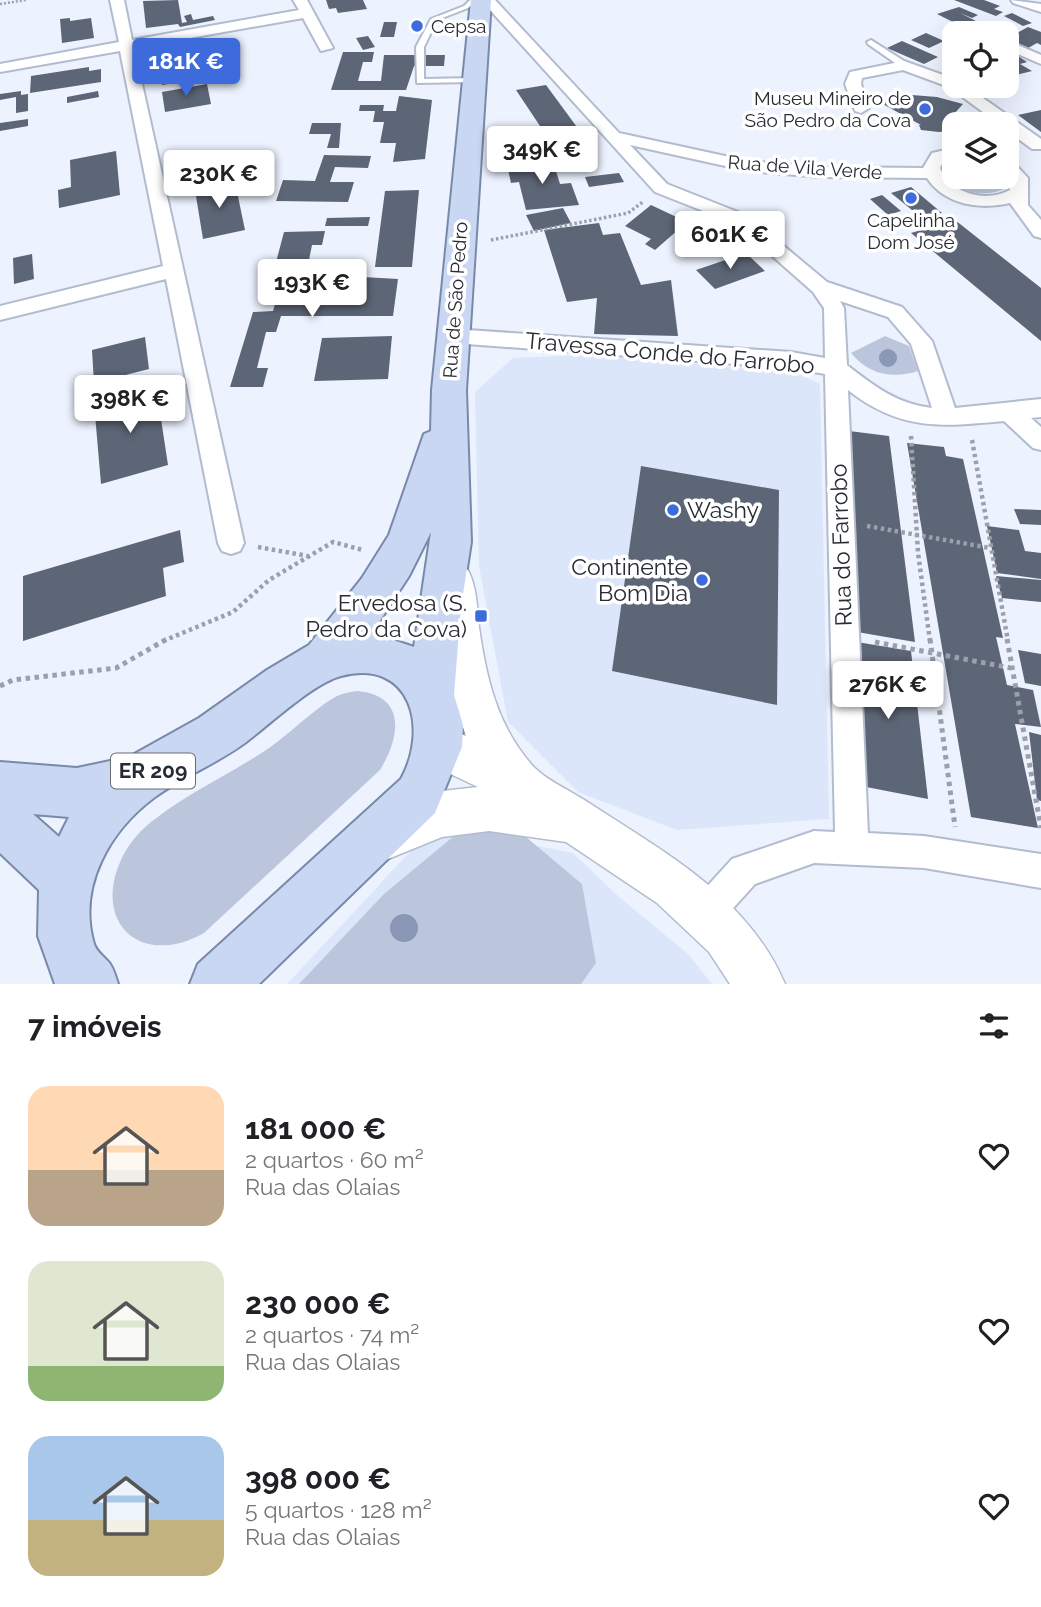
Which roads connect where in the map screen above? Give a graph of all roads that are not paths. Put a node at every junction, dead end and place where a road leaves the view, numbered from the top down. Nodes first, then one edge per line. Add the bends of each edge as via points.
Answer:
1 (117, 0) edge
2 (474, 0) edge
3 (481, 0) edge
4 (488, 0) edge
5 (1018, 0) edge
6 (304, 6) edge
7 (1041, 8) edge
8 (871, 42) dead end
9 (127, 45) junction
10 (326, 48) dead end
11 (1019, 50) edge
12 (1041, 60) edge
13 (904, 65) junction
14 (0, 68) edge
15 (474, 80) junction
16 (942, 80) edge
17 (974, 98) edge
18 (861, 108) dead end
19 (617, 137) junction
20 (1040, 144) edge
21 (1019, 148) edge
22 (942, 158) edge
23 (932, 173) junction
24 (1018, 189) edge
25 (1018, 192) junction
26 (974, 200) junction
27 (1041, 233) edge
28 (174, 270) junction
29 (820, 287) junction
30 (0, 313) edge
31 (453, 336) junction
32 (834, 367) junction
33 (449, 390) junction
34 (1041, 408) edge
35 (1011, 413) junction
36 (947, 418) junction
37 (1041, 441) edge
38 (451, 542) junction
39 (232, 543) road end
40 (325, 660) junction
41 (431, 697) junction
42 (438, 746) junction
43 (137, 780) junction
44 (517, 782) junction
45 (0, 787) edge
46 (0, 818) edge
47 (576, 822) junction
48 (364, 846) junction
49 (852, 848) junction
50 (1041, 871) edge
51 (68, 881) junction
52 (705, 914) junction
53 (72, 970) edge
54 (221, 983) edge
55 (759, 984) edge

1 - 9 street
2 - 15 lane via 434,19 420,47 420,81
3 - 15 main road, Rua de São Pedro / ER 209
4 - 19 street
5 - 7 street
6 - 9 street
6 - 10 street
8 - 13 lane
9 - 14 street
9 - 28 street
11 - 12 street
13 - 16 street
13 - 18 street via 855,75 853,84
15 - 31 main road, Rua de São Pedro / ER 209
17 - 20 street
19 - 23 street, Rua de Vila Verde via 748,166
19 - 29 street, Rua do Farrobo via 661,188 742,220
20 - 21 street
22 - 23 street via 934,161
23 - 26 street via 947,189
24 - 25 street
25 - 26 street via 996,201
25 - 27 street via 1019,206
26 - 27 street
28 - 30 street
28 - 39 street
29 - 32 street, Rua do Farrobo via 834,308
29 - 36 street, Rua do Farrobo via 895,312 921,341
31 - 32 street, Travessa Conde do Farrobo via 738,355
31 - 33 main road, Rua de São Pedro / ER 209
32 - 36 street, Travessa Conde do Farrobo via 878,401 910,414
32 - 49 street, Rua do Farrobo
33 - 38 main road, Rua de São Pedro / ER 209
33 - 40 main road, Rua de São Pedro / ER 209 via 429,477 404,546 370,603
34 - 35 street, Travessa Conde do Farrobo
35 - 36 street, Travessa Conde do Farrobo
35 - 37 street
38 - 41 main road, Rua de São Pedro / ER 209
38 - 44 street via 462,652 475,706 488,738
40 - 41 main road, ER 209 via 351,653 385,654 402,662
40 - 43 main road, ER 209 via 213,737
41 - 42 main road, ER 209 via 439,723
42 - 44 street
42 - 48 main road, ER 209 via 432,771 418,796
43 - 45 main road, ER 209 via 77,793
43 - 51 main road, ER 209 via 104,811 79,849
44 - 47 street
46 - 51 main road
47 - 48 street via 489,808 442,814
47 - 52 street via 674,886
48 - 54 main road, ER 209
49 - 50 street via 923,852
49 - 52 street via 814,847 744,871
51 - 53 main road, ER 209 via 62,911
52 - 55 street via 727,934

